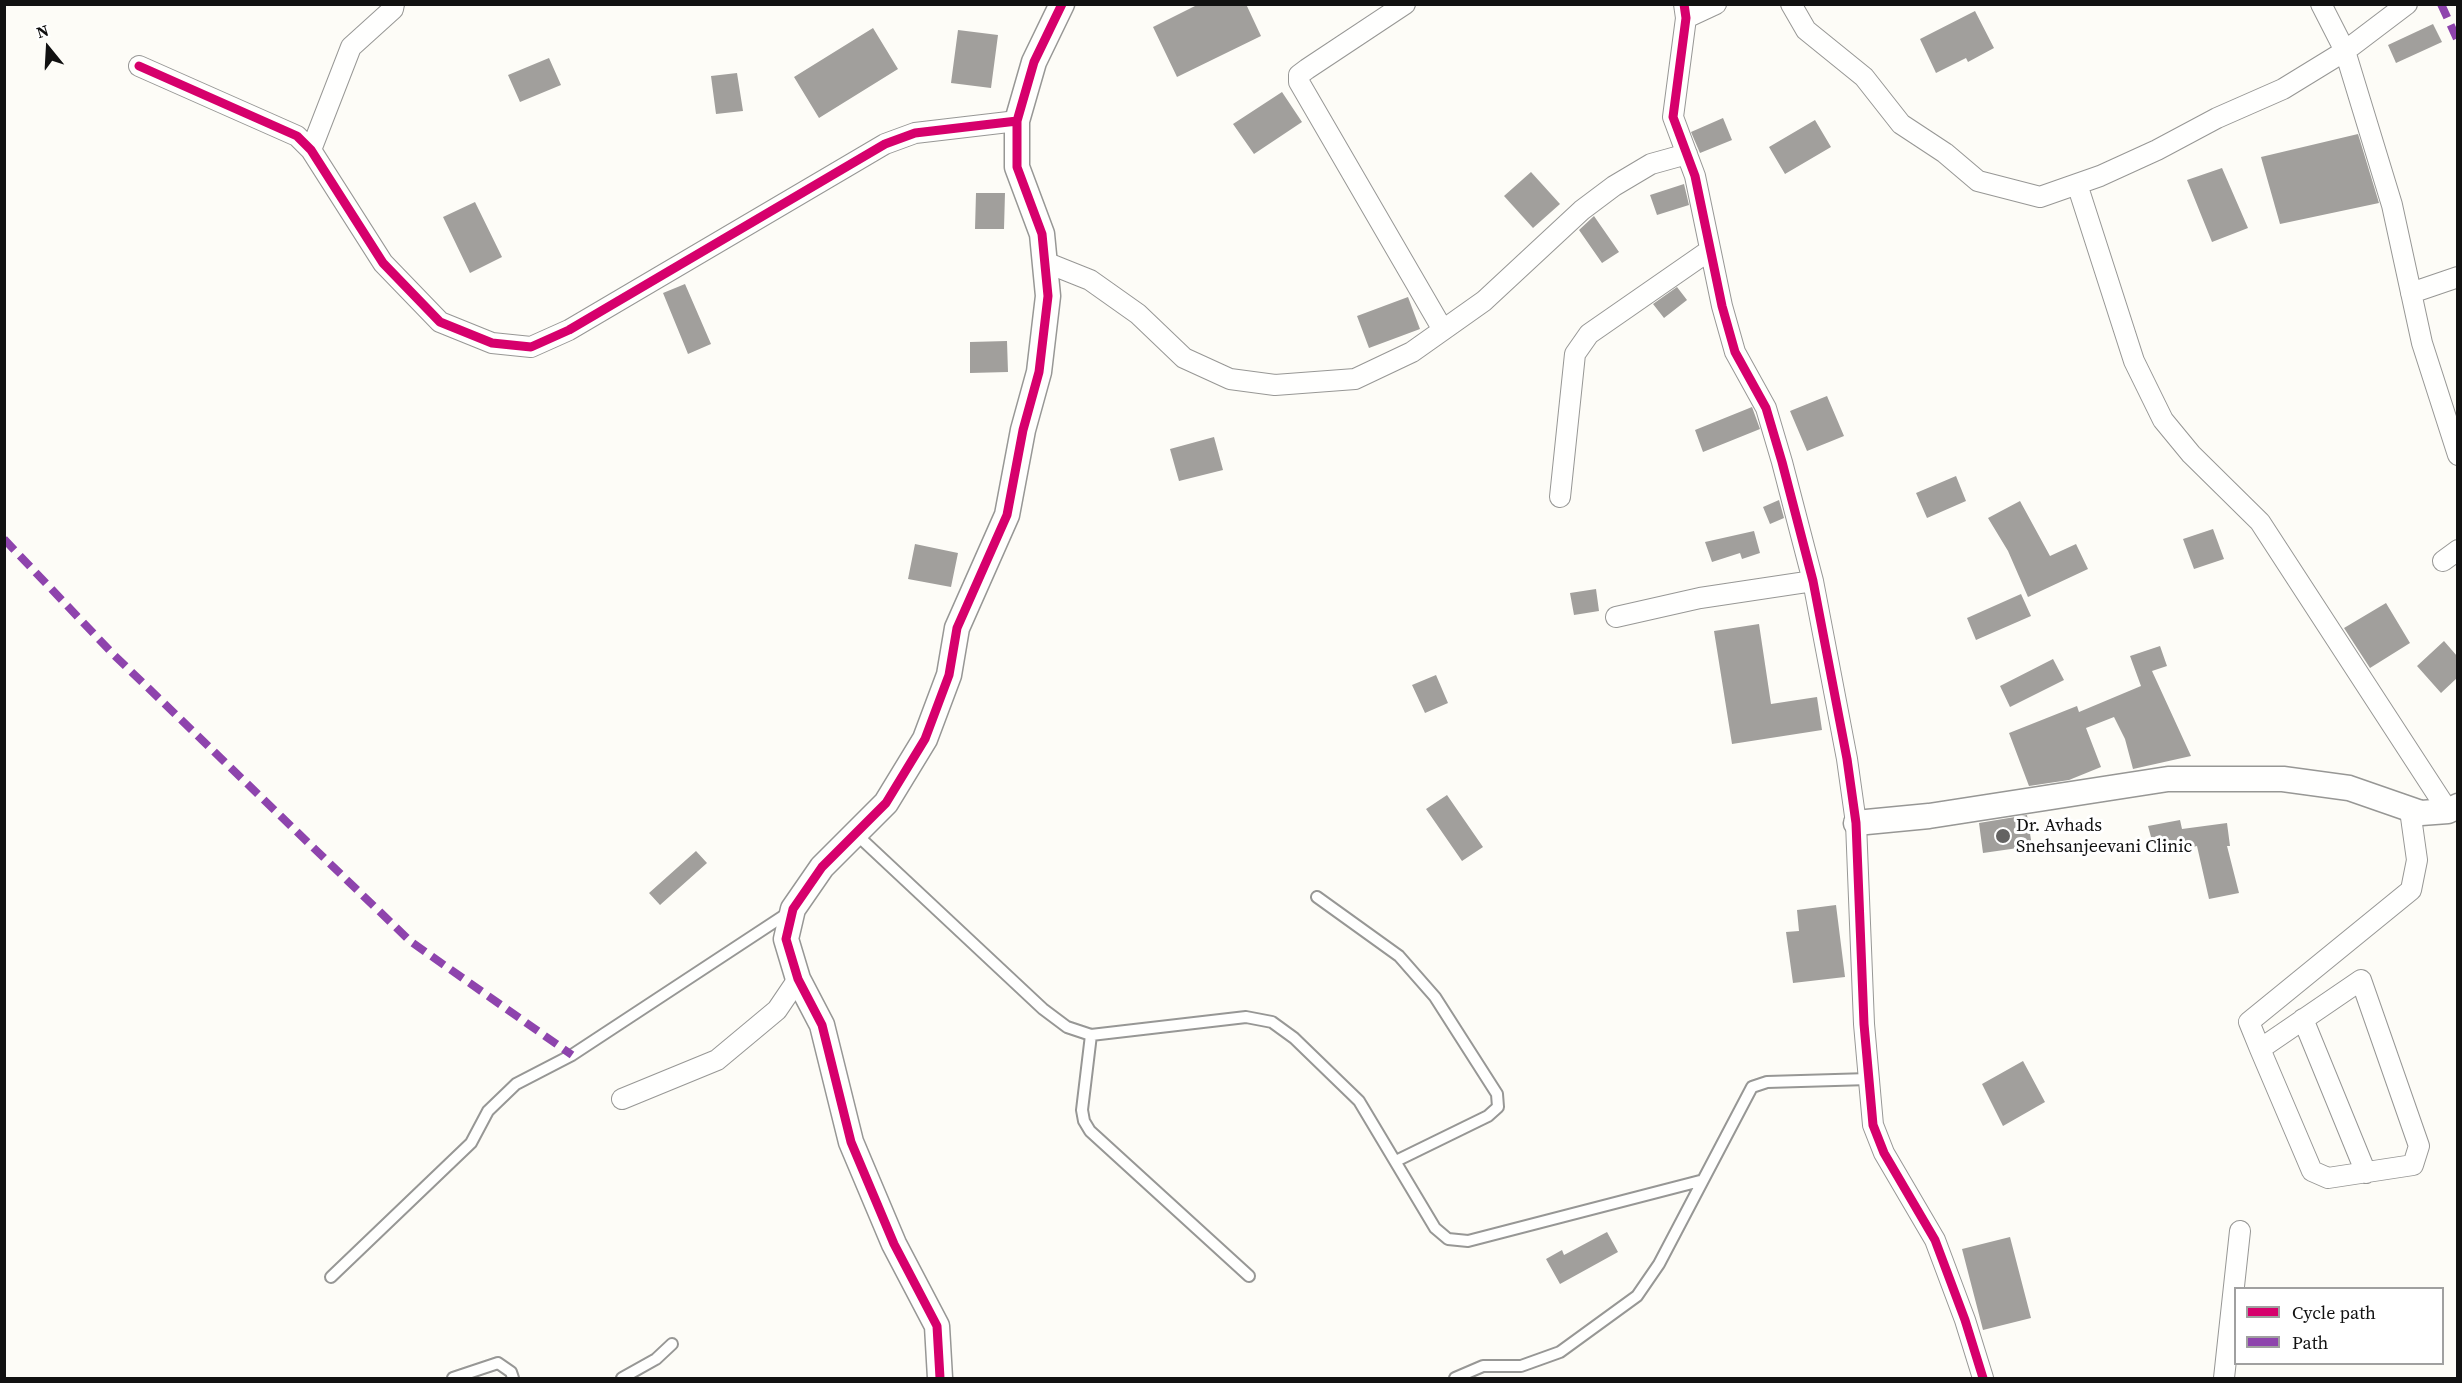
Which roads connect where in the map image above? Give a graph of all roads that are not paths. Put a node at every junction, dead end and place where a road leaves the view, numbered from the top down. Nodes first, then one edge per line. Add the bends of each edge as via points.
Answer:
1 (394, 4) edge
2 (1062, 4) edge
3 (1405, 4) edge
4 (1716, 4) edge
5 (1791, 4) edge
6 (2321, 4) edge
7 (2407, 4) edge
8 (1685, 11) edge
9 (2345, 51) junction
10 (139, 66) dead end
11 (1017, 121) junction
12 (311, 150) junction
13 (1687, 154) junction
14 (2077, 184) junction
15 (1710, 250) junction
16 (1045, 262) junction
17 (2457, 277) edge
18 (2411, 293) junction
19 (1443, 330) junction
20 (2457, 455) edge
21 (1560, 496) dead end
22 (1813, 581) junction
23 (1616, 617) dead end
24 (2453, 808) edge
25 (2410, 810) junction
26 (1856, 823) junction
27 (856, 834) junction
28 (1317, 897) dead end
29 (793, 909) junction
30 (798, 979) junction
31 (2303, 1019) junction
32 (1091, 1035) junction
33 (2260, 1049) junction
34 (1869, 1079) junction
35 (622, 1099) dead end
36 (1396, 1161) junction
37 (2366, 1173) junction
38 (1700, 1181) junction
39 (2240, 1231) dead end
40 (1249, 1276) dead end
41 (331, 1277) dead end
42 (672, 1344) dead end
43 (453, 1378) edge
44 (513, 1378) edge
45 (622, 1378) edge
46 (940, 1378) edge
47 (1455, 1378) edge
48 (1983, 1378) edge
49 (2224, 1378) edge

1 - 12 street via 351,47
2 - 11 street via 1034,62
3 - 19 street via 1307,69 1299,75 1299,82
4 - 8 street
5 - 14 street via 1806,30 1864,77 1901,124 1978,181 2040,197
6 - 9 street
7 - 9 street
8 - 13 street via 1673,117
9 - 14 street via 2283,89
9 - 18 street via 2392,205
10 - 12 street via 281,127
11 - 12 street via 915,133 885,144 569,330 531,347 492,343 440,322 383,262
11 - 16 street via 1017,167 1042,234
13 - 15 street
13 - 19 street via 1651,164 1606,192 1484,301
14 - 24 street via 2134,361 2163,420 2260,522
15 - 21 street via 1589,334 1575,354
15 - 22 street via 1735,352 1766,408
16 - 19 street via 1090,280 1138,314 1184,358 1230,379 1275,385 1355,379 1412,352
16 - 27 street via 1048,296 1039,372 1007,515 957,628 949,675 925,739 886,803
17 - 18 street
18 - 20 street via 2422,343
22 - 23 street via 1700,598
22 - 26 street
24 - 25 street via 2421,813
25 - 26 street via 2349,788 2283,779 2168,779 1929,816
25 - 33 street via 2417,860 2411,890 2249,1022
26 - 34 street
27 - 29 street via 822,867
27 - 32 lane via 1043,1009 1067,1027
28 - 36 lane via 1399,956 1435,997 1497,1094 1498,1107 1488,1116
29 - 30 street via 786,939
29 - 41 lane via 572,1055 516,1084 488,1111 471,1143
30 - 35 street via 777,1010 717,1060
30 - 46 street via 822,1025 851,1142 894,1244 937,1326
31 - 33 street
31 - 37 street
31 - 37 street via 2361,980 2419,1146 2414,1166
32 - 36 lane via 1246,1017 1272,1022 1359,1101
32 - 40 lane via 1082,1110 1090,1131
33 - 37 street via 2312,1171 2328,1178
34 - 38 lane via 1767,1082 1752,1087
34 - 48 street via 1873,1125 1884,1153 1935,1240
36 - 38 lane via 1435,1228 1448,1239 1468,1241
38 - 47 lane via 1659,1264 1637,1296 1560,1352 1521,1366 1483,1366
39 - 49 street
42 - 45 lane via 656,1359
43 - 44 lane via 498,1363

